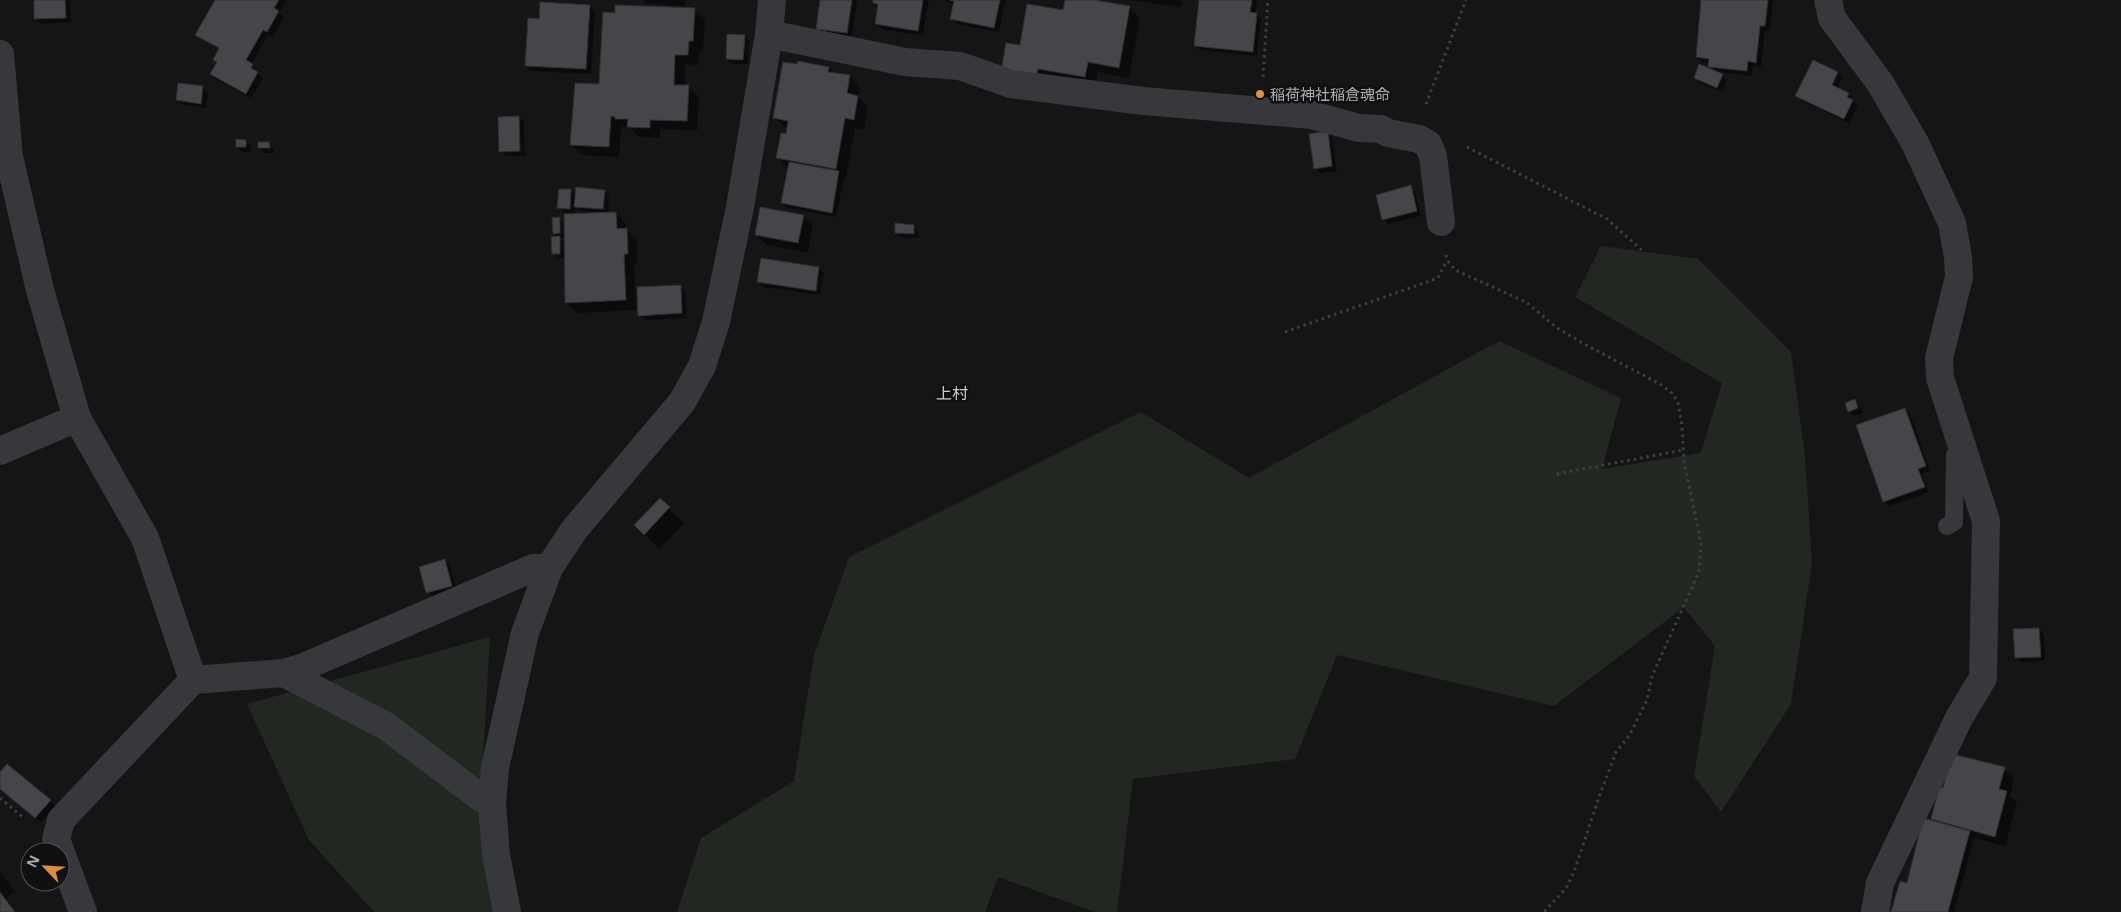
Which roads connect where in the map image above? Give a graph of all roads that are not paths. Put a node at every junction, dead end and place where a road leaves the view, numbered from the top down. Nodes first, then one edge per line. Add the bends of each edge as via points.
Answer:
1 (772, 0) edge
2 (1828, 0) edge
3 (769, 34) junction
4 (0, 54) edge
5 (1441, 222) road end
6 (77, 418) junction
7 (1963, 449) junction
8 (0, 451) edge
9 (1947, 526) dead end
10 (549, 568) junction
11 (284, 673) junction
12 (193, 680) junction
13 (492, 804) junction
14 (83, 912) edge
15 (506, 912) edge
16 (1875, 912) edge

1 - 3 street
2 - 7 street via 1832,18 1880,83 1915,143 1952,223 1959,277 1939,358 1940,378
3 - 5 street via 905,62 960,66 1011,84 1143,101 1312,115 1418,139 1428,144 1433,156
3 - 10 street via 738,217 716,322 702,366 682,402 574,530
4 - 6 street via 9,157 40,290
6 - 8 street
6 - 12 street via 145,538
7 - 9 lane via 1955,455 1954,522
7 - 16 street via 1986,521 1982,678 1959,718 1880,883
10 - 11 street via 533,568
10 - 13 street via 525,633 495,768
11 - 12 street
11 - 13 street via 386,726
12 - 14 street via 61,820 56,839
13 - 15 street via 496,855

